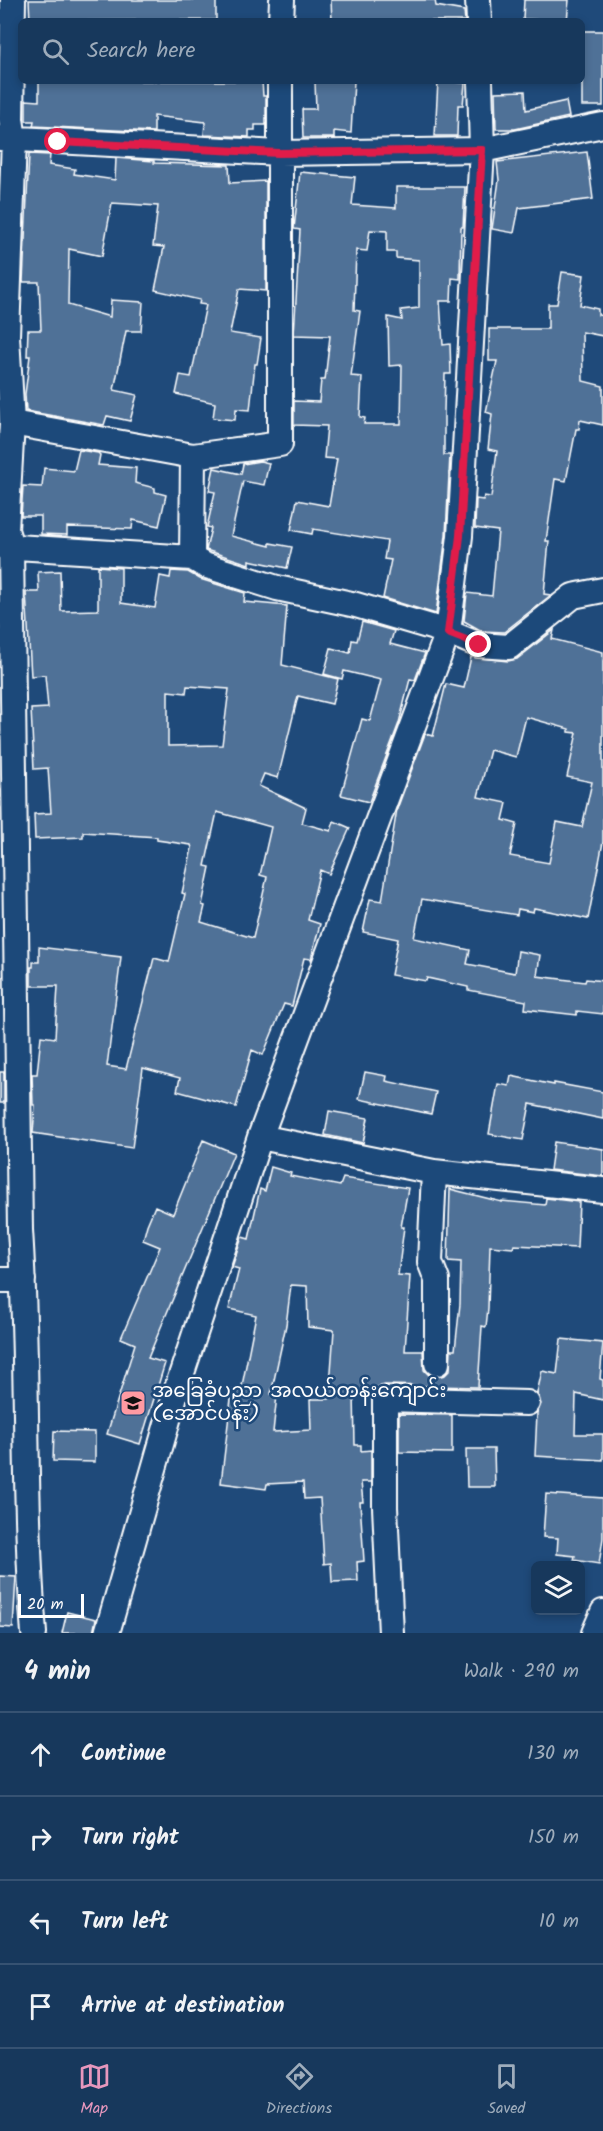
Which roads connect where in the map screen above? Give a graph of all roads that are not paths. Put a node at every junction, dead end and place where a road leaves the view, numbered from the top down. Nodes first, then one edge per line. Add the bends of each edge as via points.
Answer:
1 (13, 0) edge
2 (282, 0) edge
3 (478, 0) edge
4 (281, 18) edge
5 (479, 18) edge
6 (280, 84) edge
7 (480, 84) edge
8 (603, 125) edge
9 (7, 139) edge
10 (482, 150) junction
11 (279, 153) junction
12 (4, 336) edge
13 (12, 423) junction
14 (193, 456) junction
15 (5, 546) edge
16 (192, 558) junction
17 (603, 590) edge
18 (448, 633) junction
19 (260, 1137) junction
20 (434, 1172) junction
21 (603, 1190) edge
22 (12, 1280) edge
23 (436, 1363) dead end
24 (527, 1403) dead end
25 (603, 1612) edge
26 (34, 1633) edge
27 (107, 1633) edge
28 (392, 1633) edge
29 (594, 1633) edge

1 - 9 street
2 - 4 street
3 - 5 street
6 - 11 street
7 - 10 street
8 - 10 street
9 - 11 street
9 - 12 street
10 - 11 street
10 - 18 street via 460,536
11 - 14 street via 280,444
12 - 13 street
13 - 14 street
13 - 15 street
14 - 16 street
15 - 16 street
15 - 22 street via 20,1230
16 - 18 street via 278,588 356,605
17 - 18 street via 573,596 509,647 479,645
18 - 19 street
19 - 20 street
19 - 27 street via 178,1385
20 - 21 street
20 - 23 street via 430,1262 437,1280
22 - 26 street
24 - 28 street via 385,1399 385,1507
25 - 29 street

